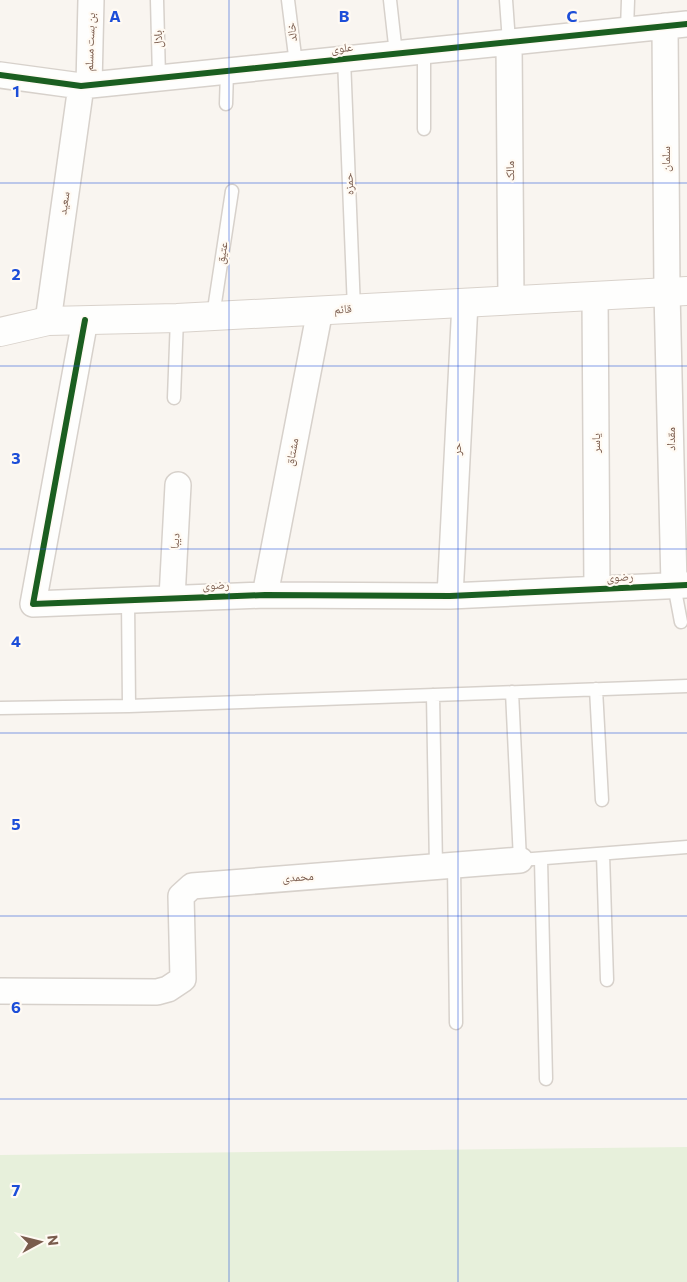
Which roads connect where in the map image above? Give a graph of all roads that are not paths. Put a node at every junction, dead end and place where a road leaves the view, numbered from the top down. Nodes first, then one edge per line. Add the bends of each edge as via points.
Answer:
1 (91, 0) edge
2 (157, 0) edge
3 (288, 0) edge
4 (390, 0) edge
5 (506, 0) edge
6 (628, 0) edge
7 (676, 25) edge
8 (627, 30) junction
9 (509, 42) junction
10 (424, 51) junction
11 (396, 54) junction
12 (344, 59) junction
13 (296, 64) junction
14 (227, 71) junction
15 (0, 75) edge
16 (159, 77) junction
17 (85, 85) junction
18 (226, 104) dead end
19 (424, 129) dead end
20 (232, 191) dead end
21 (677, 292) edge
22 (595, 296) junction
23 (511, 300) junction
24 (465, 303) junction
25 (354, 309) junction
26 (320, 310) junction
27 (212, 316) junction
28 (177, 318) junction
29 (84, 320) junction
30 (48, 321) junction
31 (0, 332) edge
32 (174, 398) dead end
33 (178, 485) dead end
34 (681, 585) edge
35 (597, 589) junction
36 (265, 595) junction
37 (450, 596) junction
38 (172, 598) junction
39 (128, 600) junction
40 (681, 622) dead end
41 (687, 686) edge
42 (596, 689) junction
43 (512, 692) junction
44 (433, 695) junction
45 (129, 706) junction
46 (0, 708) edge
47 (602, 800) dead end
48 (687, 847) edge
49 (604, 854) junction
50 (530, 859) junction
51 (445, 866) junction
52 (607, 980) dead end
53 (0, 991) edge
54 (456, 1023) dead end
55 (546, 1079) dead end

1 - 17 street, بن بست مسلم
2 - 16 lane, بلال
3 - 13 lane, خالد
4 - 11 lane
5 - 9 lane
6 - 8 lane
7 - 8 street, علوی
7 - 21 street, سلمان
8 - 9 street, علوی
9 - 10 street, علوی
9 - 23 street, مالک
10 - 11 street, علوی
10 - 19 lane
11 - 12 street, علوی
12 - 13 street, علوی
12 - 25 lane, حمزه
13 - 14 street, علوی
14 - 16 street, علوی
14 - 18 lane
15 - 17 street, علوی
16 - 17 street, علوی
17 - 30 street, سعید
20 - 27 lane, عتیق
21 - 22 street, قائم
21 - 34 street, مقداد
22 - 23 street, قائم
22 - 35 street, یاسر
23 - 24 street, قائم
24 - 25 street, قائم
24 - 37 street, حر
25 - 26 street, قائم
26 - 27 street, قائم
26 - 36 street, مشتاق
27 - 28 street, قائم
28 - 29 street, قائم
28 - 32 lane
29 - 30 street, قائم
29 - 39 street, رضوی via 33,604
30 - 31 street, قائم
33 - 38 street, دیبا
34 - 35 street, رضوی
34 - 40 lane
35 - 37 street, رضوی
36 - 37 street, رضوی
36 - 38 street, رضوی
38 - 39 street, رضوی
39 - 45 lane
41 - 42 lane
42 - 43 lane
42 - 47 lane
43 - 44 lane
43 - 50 lane
44 - 45 lane
44 - 51 lane
45 - 46 lane
48 - 49 lane, محمدی
49 - 50 lane, محمدی
49 - 52 lane
50 - 51 street, محمدی
50 - 55 lane
51 - 53 street, محمدی via 192,886 181,896 183,979 168,989 157,992
51 - 54 lane

